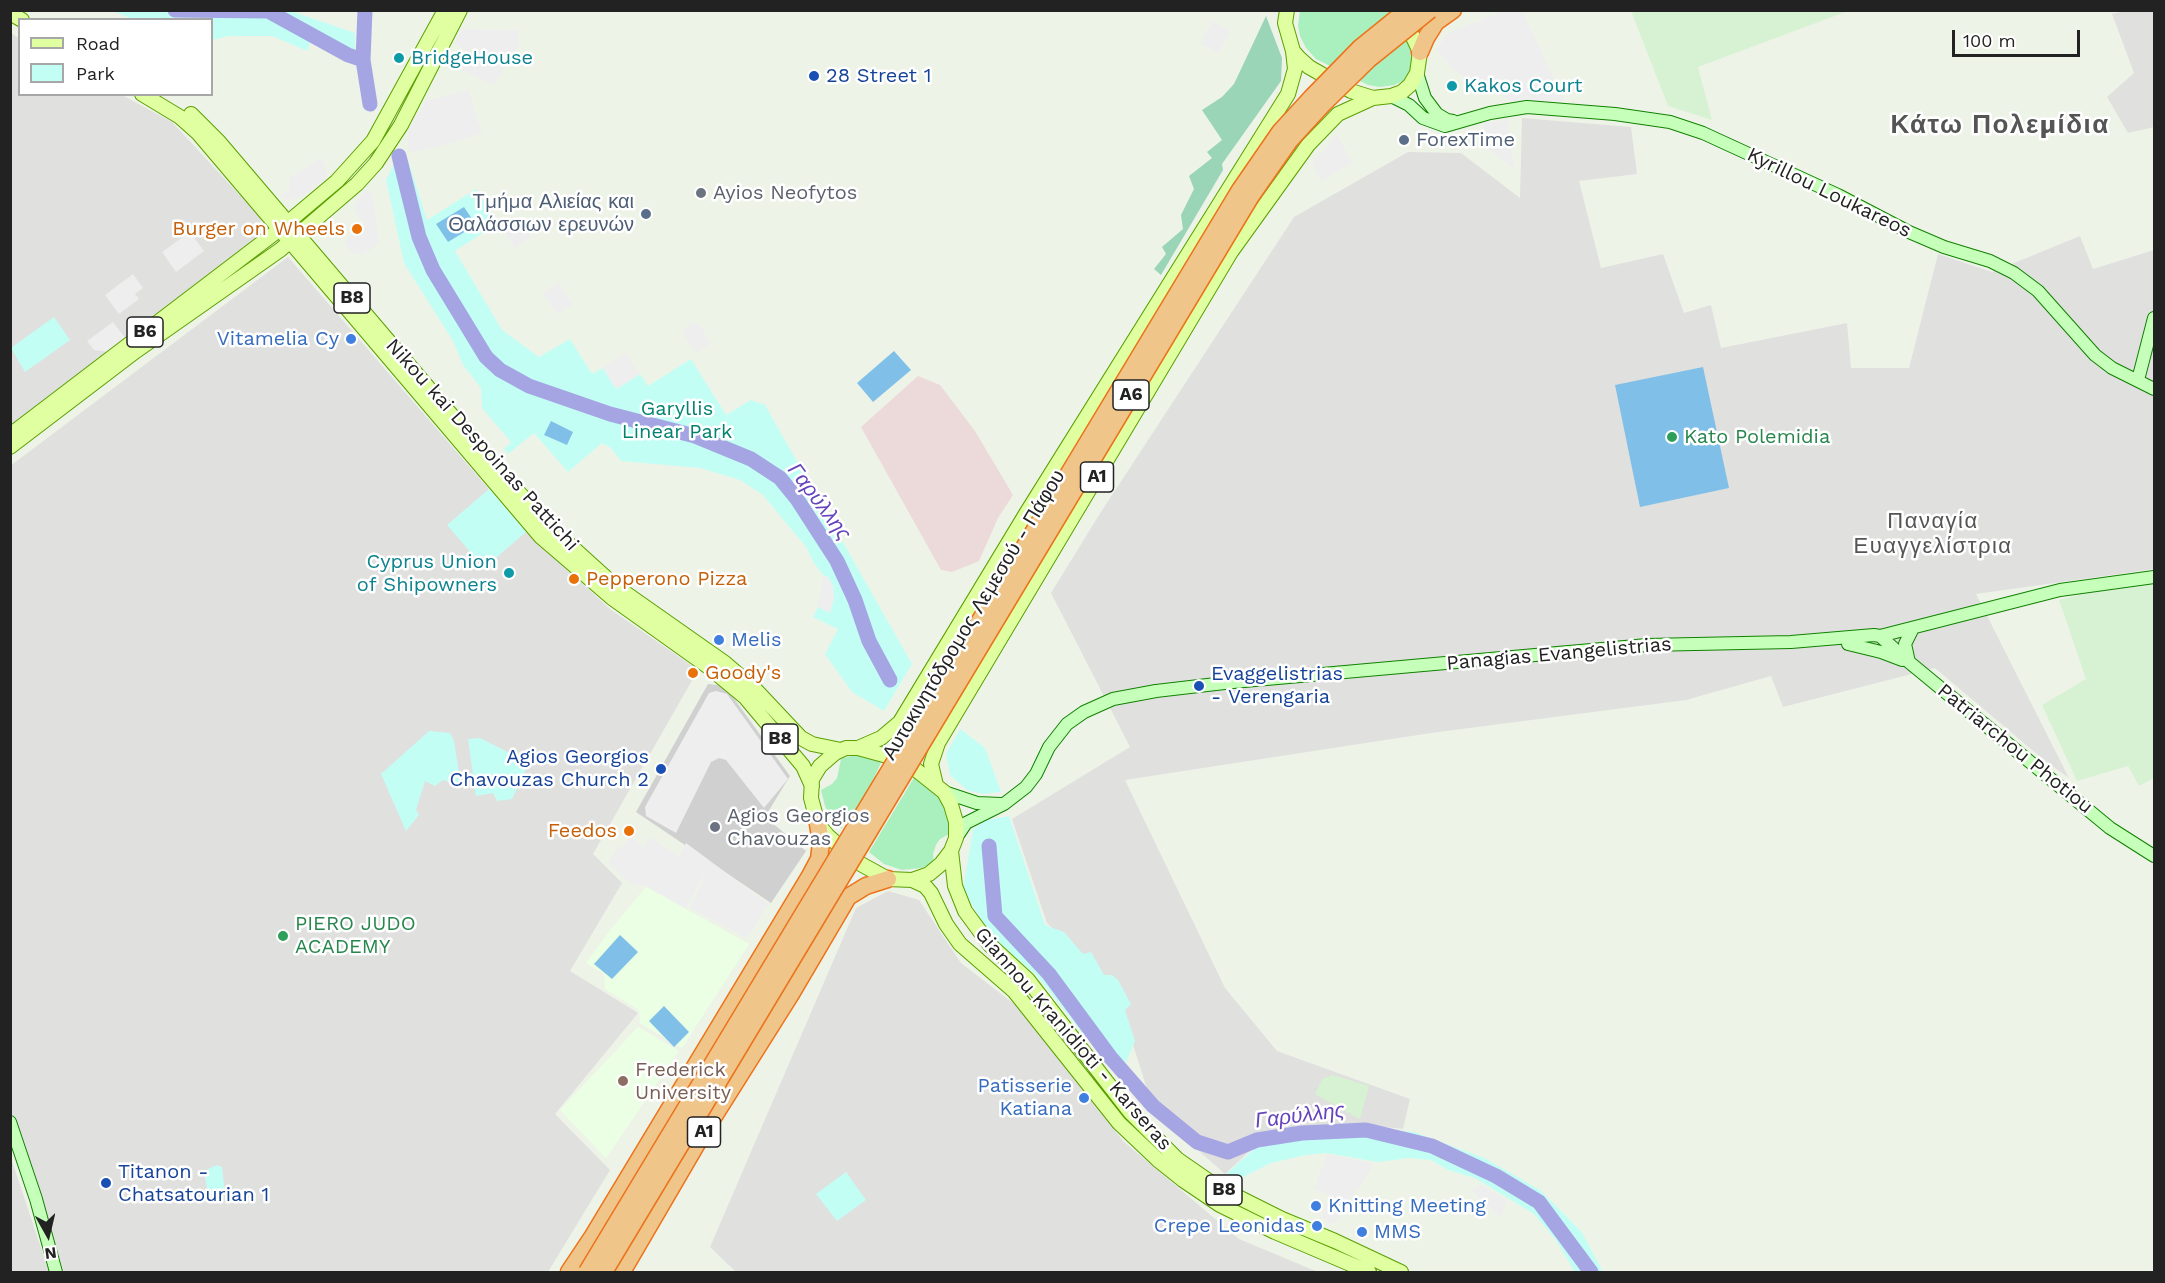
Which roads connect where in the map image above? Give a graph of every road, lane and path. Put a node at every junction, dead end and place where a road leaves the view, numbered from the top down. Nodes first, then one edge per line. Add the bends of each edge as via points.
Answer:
1 (445, 10) edge
2 (460, 10) edge
3 (1393, 10) edge
4 (1407, 10) edge
5 (1430, 10) edge
6 (1453, 10) edge
7 (1285, 15) edge
8 (1293, 51) junction
9 (1420, 52) junction
10 (1417, 73) junction
11 (145, 96) edge
12 (161, 96) edge
13 (1391, 96) junction
14 (1373, 98) junction
15 (1460, 122) junction
16 (284, 225) junction
17 (294, 238) junction
18 (2154, 318) edge
19 (2138, 380) junction
20 (2154, 389) edge
21 (10, 435) edge
22 (10, 447) edge
23 (2154, 577) edge
24 (1913, 628) junction
25 (1880, 636) junction
26 (1792, 642) junction
27 (1848, 644) junction
28 (1909, 662) junction
29 (858, 748) junction
30 (841, 750) junction
31 (812, 786) junction
32 (940, 788) junction
33 (1004, 804) junction
34 (873, 812) junction
35 (818, 824) junction
36 (954, 845) junction
37 (2154, 856) edge
38 (888, 879) junction
39 (912, 880) junction
40 (10, 1122) edge
41 (575, 1270) edge
42 (56, 1272) edge
43 (604, 1272) edge
44 (622, 1272) edge
45 (1369, 1272) edge
46 (1401, 1272) edge

1 - 16 main road, B6 via 373,141 336,181
2 - 17 main road, B6 via 401,124 376,163
3 - 9 main road
4 - 34 highway, Αυτοκινητόδρομος Λεμεσού - Πάφου / A6, bridge via 1360,48 1306,103 1280,132 1240,190
5 - 34 highway, Αυτοκινητόδρομος Λεμεσού - Πάφου / A6, bridge via 1369,59 1322,105 1290,140 1251,196
6 - 9 highway via 1436,22
7 - 8 main road, A1
8 - 14 main road, A1 via 1309,67 1351,91
8 - 29 main road, A1 via 1295,69 1288,94 900,722 880,738
9 - 10 main road
10 - 13 main road via 1410,85
10 - 15 main road via 1425,98 1437,114
11 - 16 main road, Nikou kai Despoinas Pattichi / B8 via 198,133
12 - 16 main road, Nikou kai Despoinas Pattichi / B8 via 189,112 206,128
13 - 14 main road, A1
13 - 15 main road, Kyrillou Loukareos via 1433,123 1445,126
14 - 32 main road, A1 via 1338,114 1308,145 1231,252 938,743 932,764
15 - 19 main road, Kyrillou Loukareos via 1527,106 1670,122 1703,133 1911,233 2014,273 2038,291 2095,355
16 - 17 main road, Nikou kai Despoinas Pattichi / B8
16 - 21 main road, B6
17 - 22 main road, B6
17 - 30 main road, Nikou kai Despoinas Pattichi / B8 via 551,528 614,585 725,663 801,738
17 - 31 main road, Nikou kai Despoinas Pattichi / B8 via 541,537 612,598 745,697 803,766
18 - 19 main road
19 - 20 main road, Kyrillou Loukareos
23 - 24 main road, Panagias Evangelistrias via 2060,590
24 - 25 main road, Panagias Evangelistrias
24 - 28 main road via 1905,644
25 - 26 main road, Panagias Evangelistrias
25 - 27 main road
25 - 28 main road, Patriarchou Photiou
26 - 27 main road
26 - 33 main road, Panagias Evangelistrias via 1647,645 1261,679 1113,699 1067,724 1026,787
27 - 28 main road
28 - 37 main road, Patriarchou Photiou via 2110,828
29 - 30 main road, B8
29 - 32 main road, B8 via 891,757
30 - 31 main road, B8 via 820,766
31 - 35 main road, B8
32 - 33 main road via 977,804
32 - 36 main road, B8 via 956,822
33 - 36 main road, Panagias Evangelistrias via 966,823
34 - 41 highway, A6, bridge
34 - 43 highway, A6, bridge
35 - 38 main road via 859,863
35 - 41 highway, A1 via 819,858 810,876
36 - 39 main road via 941,864
36 - 46 main road, Giannou Kranidioti - Karseras / B8 via 955,886 965,911 990,945 1028,980 1130,1112 1177,1159 1216,1186
38 - 39 main road
38 - 44 highway, A1 via 848,897
39 - 45 main road, Giannou Kranidioti - Karseras / B8 via 931,893 960,944 1014,991 1119,1123 1158,1160 1220,1204
40 - 42 main road

